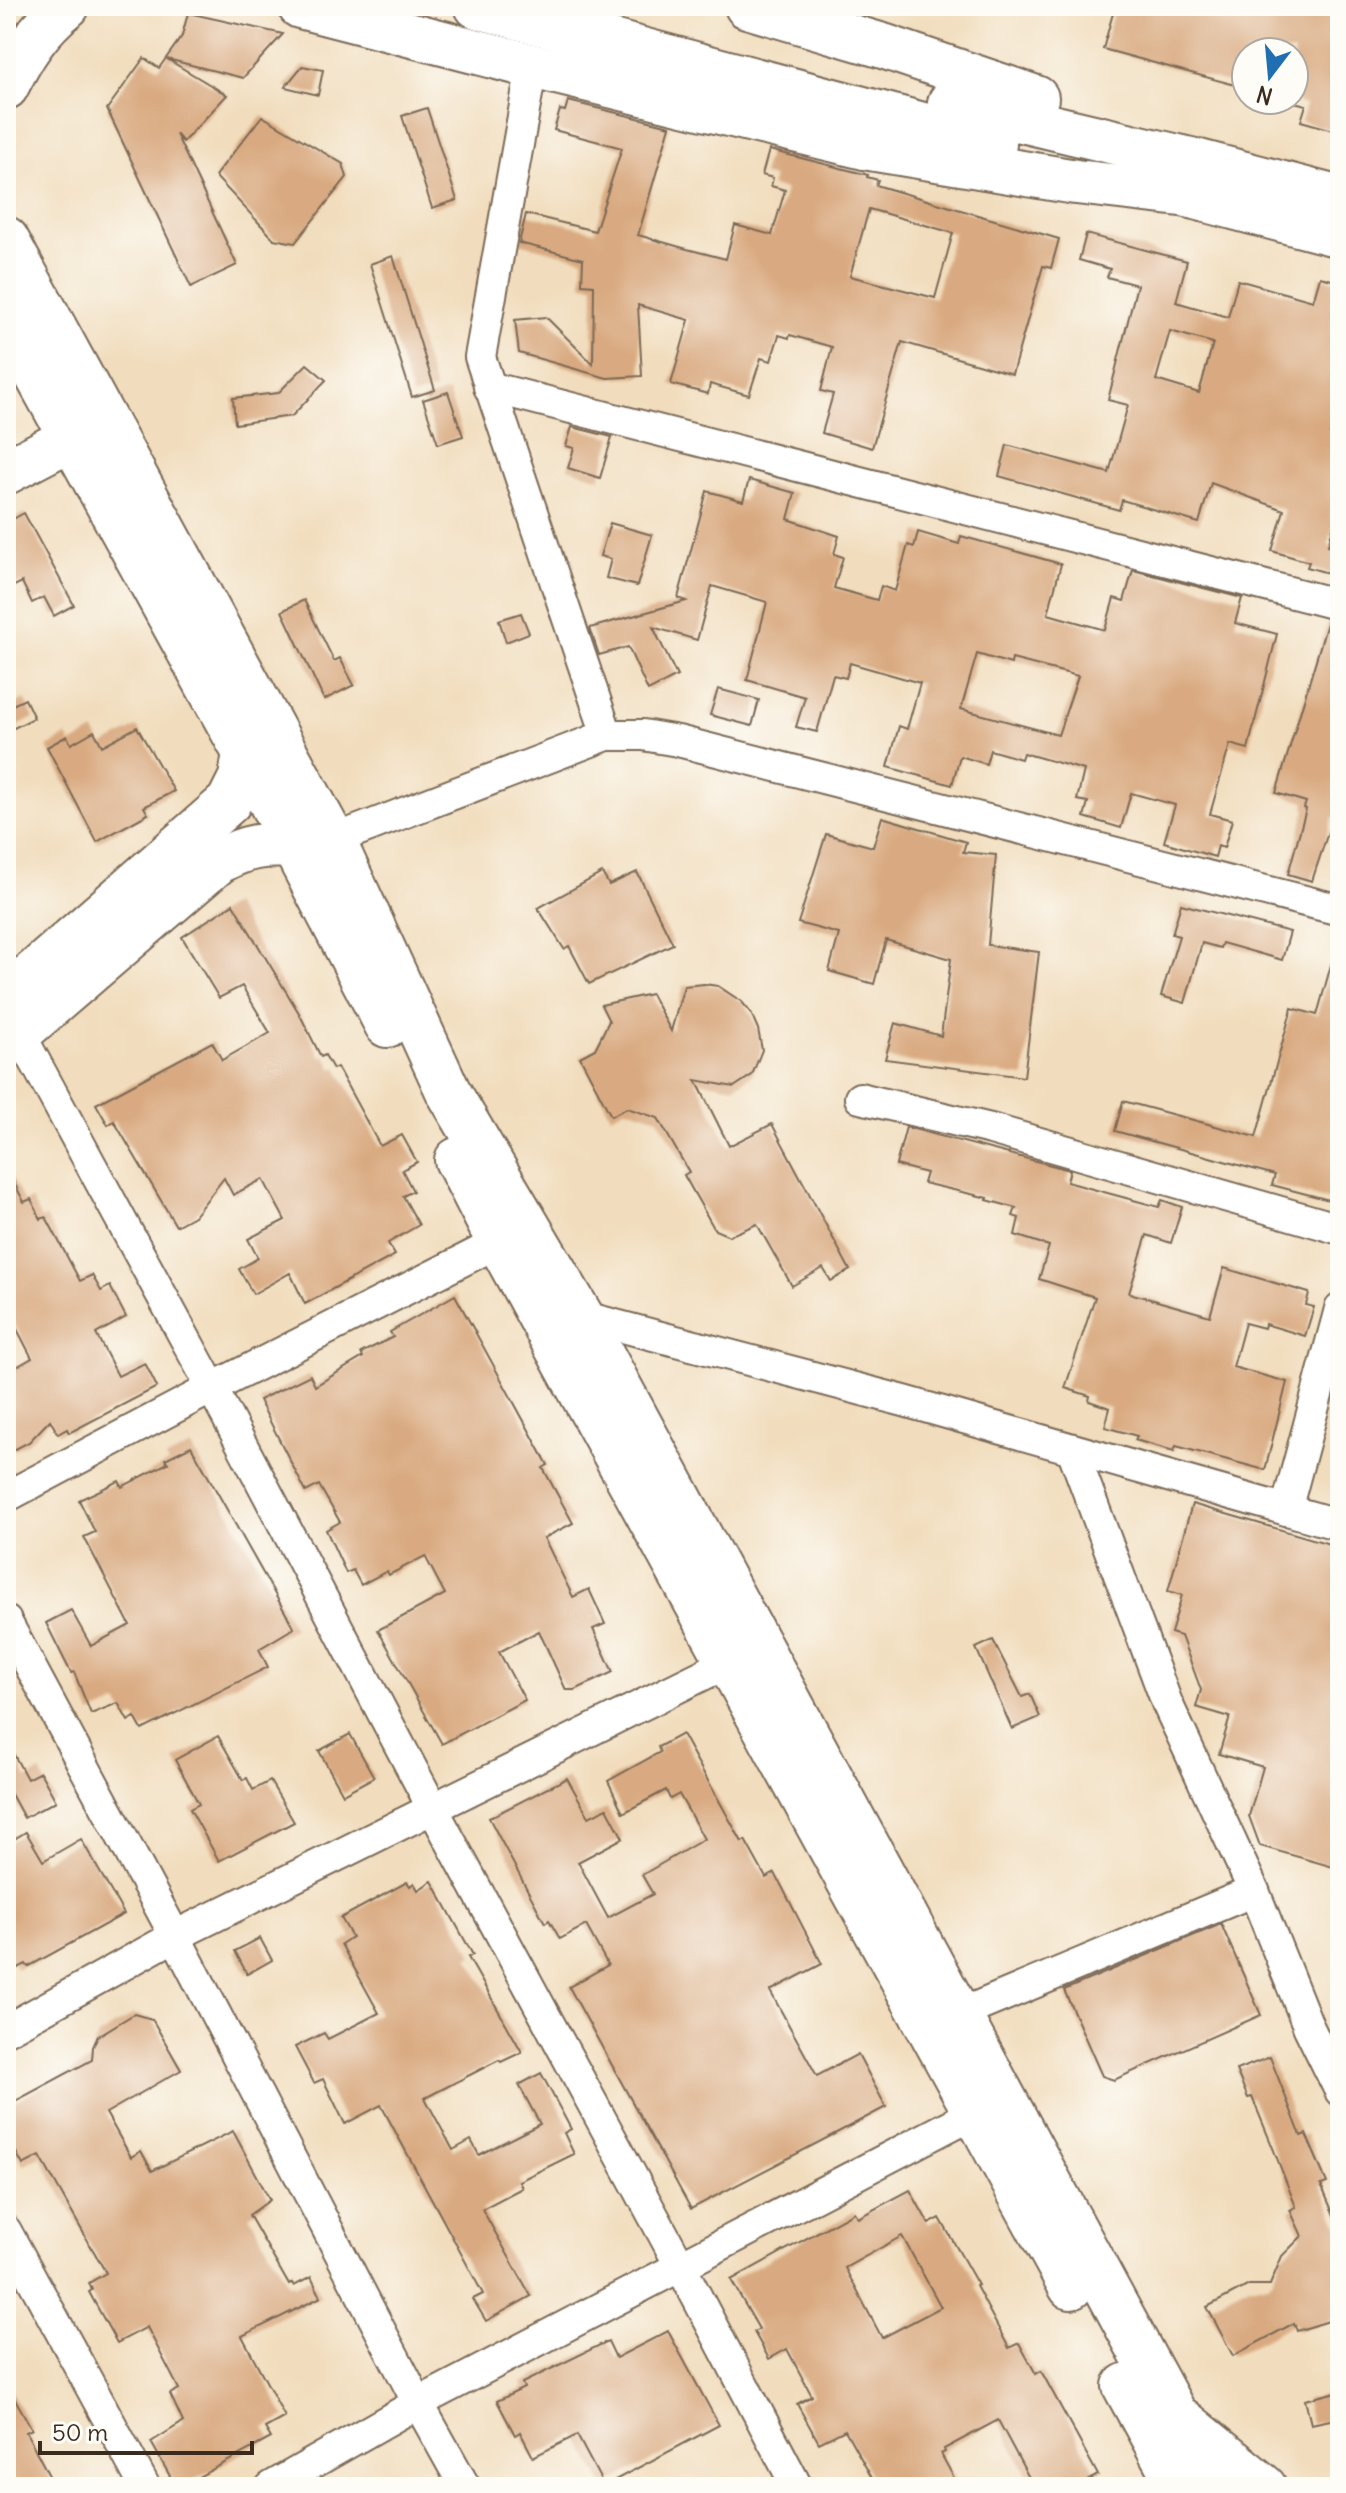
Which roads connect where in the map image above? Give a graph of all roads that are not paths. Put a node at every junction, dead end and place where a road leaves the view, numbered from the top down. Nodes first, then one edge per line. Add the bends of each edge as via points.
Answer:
1 (67, 6) edge
2 (300, 6) edge
3 (477, 6) edge
4 (580, 6) edge
5 (747, 6) edge
6 (532, 66) junction
7 (802, 80) junction
8 (6, 87) edge
9 (1194, 178) junction
10 (1340, 199) edge
11 (1340, 235) edge
12 (6, 239) edge
13 (6, 319) edge
14 (489, 387) junction
15 (71, 438) junction
16 (6, 472) edge
17 (1340, 605) edge
18 (607, 735) junction
19 (245, 753) junction
20 (314, 843) junction
21 (1340, 910) edge
22 (10, 1024) edge
23 (860, 1098) dead end
24 (1340, 1229) edge
25 (499, 1242) junction
26 (1340, 1309) edge
27 (581, 1316) junction
28 (212, 1388) junction
29 (1072, 1449) junction
30 (6, 1497) edge
31 (1286, 1510) junction
32 (1340, 1525) edge
33 (6, 1621) edge
34 (729, 1662) junction
35 (432, 1807) junction
36 (1254, 1891) junction
37 (175, 1936) junction
38 (960, 2014) junction
39 (6, 2030) edge
40 (1340, 2091) edge
41 (976, 2112) junction
42 (6, 2231) edge
43 (681, 2267) junction
44 (418, 2403) junction
45 (1174, 2413) junction
46 (145, 2487) edge
47 (271, 2487) edge
48 (465, 2487) edge
49 (797, 2487) edge
50 (1180, 2487) edge
51 (1220, 2487) edge
52 (1264, 2487) edge

1 - 8 main road via 44,24
2 - 6 main road
3 - 7 main road
4 - 7 main road
5 - 9 main road via 1089,117
6 - 9 main road via 864,147 1076,182
6 - 14 street via 480,357
7 - 9 main road
9 - 10 main road
9 - 11 main road
12 - 20 main road
13 - 15 main road
14 - 17 street
14 - 18 street
15 - 16 main road
15 - 19 main road
18 - 20 street
18 - 21 street via 678,741
19 - 20 main road
19 - 22 main road via 229,802
20 - 22 main road via 242,848 219,861
20 - 25 main road
20 - 27 main road via 448,1091
22 - 28 street
23 - 24 street via 1006,1133
25 - 28 street
25 - 34 main road
26 - 31 street
27 - 29 street
27 - 38 main road
28 - 30 street
28 - 35 street
29 - 31 street
29 - 36 street via 1167,1703
31 - 32 street
33 - 37 street
34 - 35 street
34 - 41 main road
35 - 37 street
35 - 43 street
36 - 38 street
36 - 40 street
37 - 39 street
37 - 44 street
38 - 45 main road
41 - 43 street
41 - 50 main road
42 - 46 street
43 - 44 street
43 - 49 street
44 - 47 street
44 - 48 street
45 - 51 main road
45 - 52 main road

